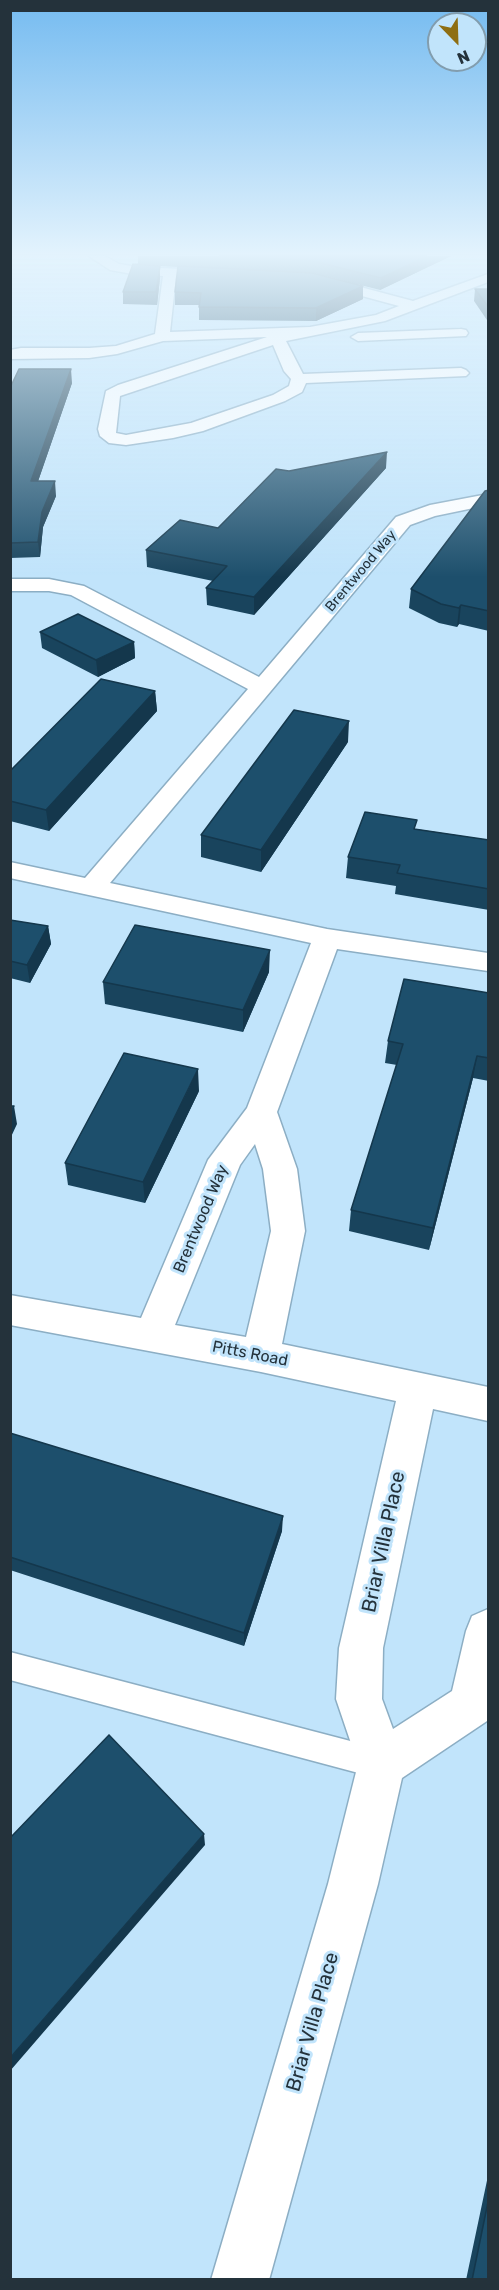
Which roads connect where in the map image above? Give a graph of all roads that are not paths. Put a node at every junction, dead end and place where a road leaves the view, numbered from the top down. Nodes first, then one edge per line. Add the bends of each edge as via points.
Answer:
1 (203, 363) edge
2 (288, 363) edge
3 (461, 373) dead end
4 (299, 379) junction
5 (489, 500) edge
6 (10, 585) edge
7 (263, 688) junction
8 (10, 870) edge
9 (93, 887) junction
10 (327, 938) junction
11 (489, 962) edge
12 (261, 1112) junction
13 (10, 1310) edge
14 (153, 1334) junction
15 (261, 1356) junction
16 (418, 1389) junction
17 (489, 1404) edge
18 (489, 1631) edge
19 (10, 1666) edge
20 (382, 1764) junction
21 (240, 2280) edge

1 - 4 street via 112,394 108,436 136,439 196,427 279,398 296,389
2 - 4 street
3 - 4 street
5 - 7 street, Brentwood Way via 430,511 403,521
6 - 7 street via 77,590
7 - 9 street, Brentwood Way
8 - 9 street
9 - 10 street
10 - 11 street
10 - 12 street, Brentwood Way
12 - 14 street, Brentwood Way via 225,1160
12 - 15 street via 280,1169 288,1231
13 - 14 street, Pitts Road
14 - 15 street, Pitts Road
15 - 16 street, Pitts Road
16 - 17 street, Pitts Road
16 - 20 street, Briar Villa Place via 361,1648 359,1699
18 - 20 street via 471,1705
19 - 20 lane
20 - 21 street, Briar Villa Place via 353,1884

